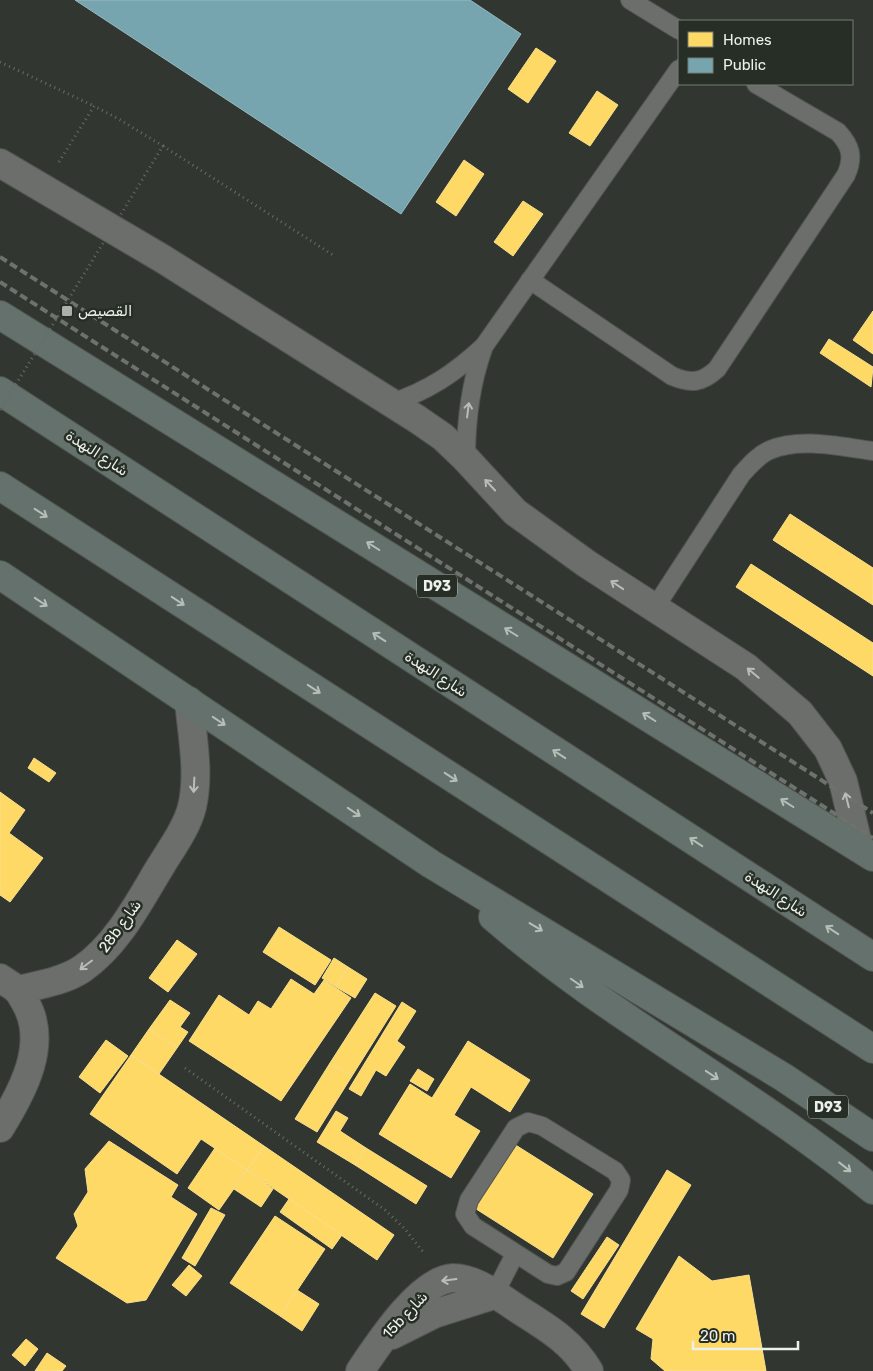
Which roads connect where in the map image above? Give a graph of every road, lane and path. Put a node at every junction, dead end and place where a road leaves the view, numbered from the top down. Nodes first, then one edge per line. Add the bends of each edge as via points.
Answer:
1 (630, 0) edge
2 (678, 29) edge
3 (0, 62) edge
4 (678, 70) edge
5 (758, 85) edge
6 (94, 106) junction
7 (163, 146) junction
8 (0, 163) edge
9 (43, 187) junction
10 (333, 255) dead end
11 (530, 280) junction
12 (0, 315) edge
13 (484, 346) junction
14 (0, 391) edge
15 (391, 402) junction
16 (0, 410) edge
17 (873, 451) edge
18 (466, 459) junction
19 (0, 486) edge
20 (0, 575) edge
21 (654, 609) junction
22 (189, 701) junction
23 (866, 852) edge
24 (431, 864) junction
25 (873, 957) edge
26 (9, 984) edge
27 (873, 1049) edge
28 (185, 1068) dead end
29 (783, 1078) junction
30 (873, 1114) edge
31 (0, 1128) edge
32 (873, 1137) edge
33 (873, 1190) edge
34 (515, 1254) junction
35 (443, 1280) junction
36 (494, 1294) junction
37 (378, 1345) junction
38 (360, 1371) edge
39 (589, 1371) edge

1 - 2 lane
3 - 6 path
4 - 11 lane
5 - 11 lane via 838,132 851,152 851,164 708,378 696,382 672,376
6 - 7 path, bridge
6 - 9 path
7 - 10 path
7 - 16 path, bridge
8 - 9 street
9 - 15 street
11 - 13 lane
23 -> 12 main road, D93
13 - 15 lane via 457,371 432,387
18 -> 13 lane via 469,405 474,375
25 -> 14 main road, شارع النهدة
15 - 18 street via 443,437
17 - 21 lane via 806,444 768,450 741,475
21 -> 18 street via 515,512
19 -> 27 main road
20 -> 22 main road, D93
23 -> 21 street via 843,781 828,749 800,713 746,667
22 -> 24 main road, D93
22 -> 26 street, 28b شارع via 194,784 192,808 182,831 121,930 102,953 81,970 49,983
24 -> 29 main road, D93
24 -> 33 main road via 514,936 564,974 820,1148
26 - 31 street, 28b شارع via 30,1012 34,1032 33,1057 25,1084
28 - 35 path via 385,1210 404,1228
29 - 30 main road
29 - 32 main road, D93
34 - 34 lane via 552,1276 562,1275 621,1185 615,1171 536,1122 516,1128 465,1206 465,1214 473,1226
34 - 36 lane
36 -> 35 street via 463,1279
35 - 37 street, 15b شارع via 420,1296
36 - 37 street, 15b شارع via 434,1314
36 - 39 street via 568,1343
37 - 38 street

